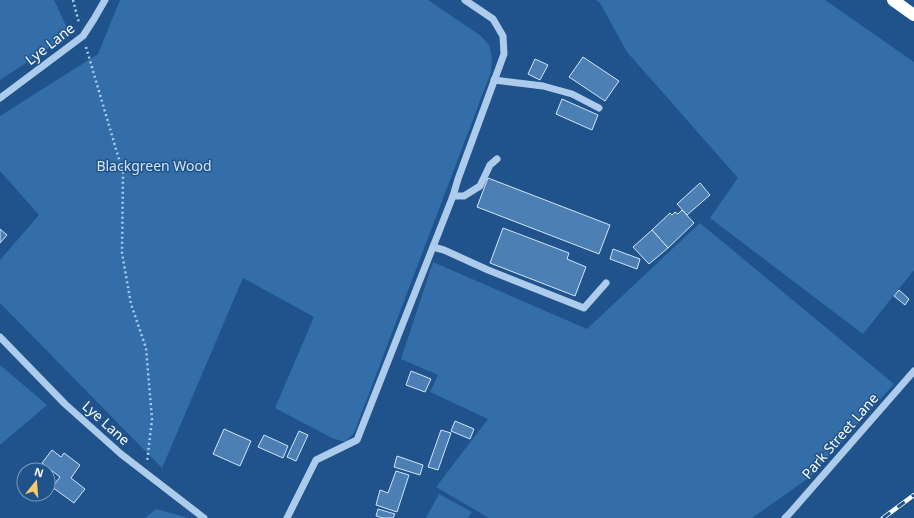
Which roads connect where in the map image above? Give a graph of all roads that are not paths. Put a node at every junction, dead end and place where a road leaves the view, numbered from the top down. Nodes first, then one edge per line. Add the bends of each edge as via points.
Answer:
1 (105, 0) edge
2 (465, 0) edge
3 (893, 0) edge
4 (914, 15) edge
5 (494, 80) junction
6 (0, 98) edge
7 (599, 108) dead end
8 (497, 159) dead end
9 (453, 196) junction
10 (434, 247) junction
11 (606, 283) dead end
12 (0, 337) edge
13 (914, 371) edge
14 (204, 518) edge
15 (287, 518) edge
16 (784, 518) edge

1 - 6 street, Lye Lane via 83,36
2 - 5 street via 493,19 503,36 504,54
3 - 4 highway
5 - 7 street via 543,86 572,94
5 - 9 street
8 - 9 street via 490,165 480,186 464,196
9 - 10 street
10 - 11 street via 584,308
10 - 15 street via 357,440 316,460
12 - 14 street, Lye Lane via 65,404 121,454
13 - 16 street, Park Street Lane

